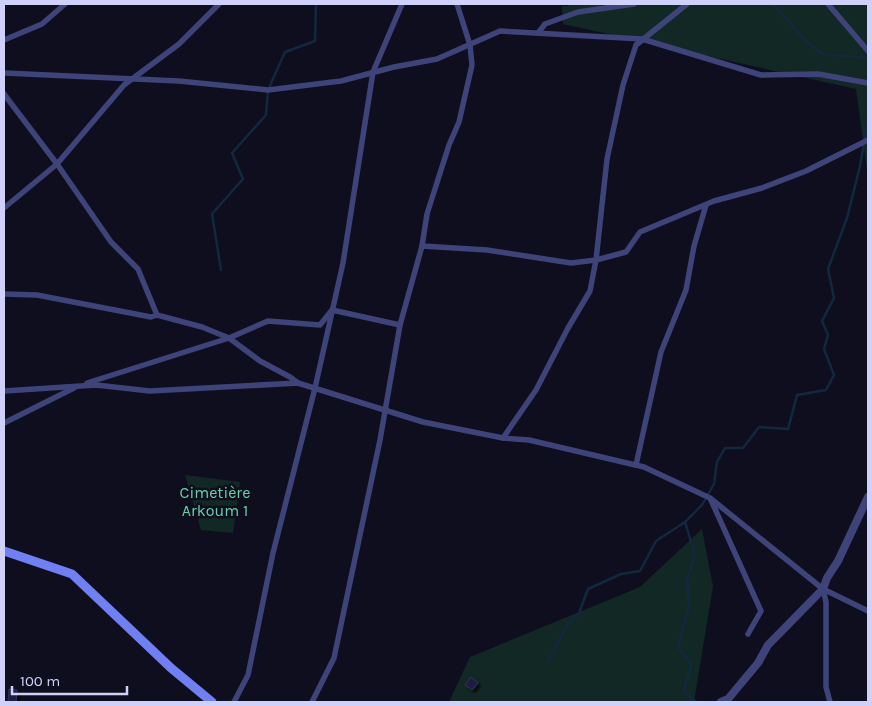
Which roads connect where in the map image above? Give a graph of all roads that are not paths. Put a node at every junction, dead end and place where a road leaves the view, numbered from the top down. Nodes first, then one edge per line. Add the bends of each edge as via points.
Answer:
1 (65, 4) edge
2 (219, 4) edge
3 (402, 4) edge
4 (457, 4) edge
5 (634, 4) edge
6 (687, 4) edge
7 (828, 4) edge
8 (538, 33) junction
9 (642, 39) junction
10 (4, 40) edge
11 (470, 45) junction
12 (868, 51) edge
13 (373, 72) junction
14 (4, 73) edge
15 (132, 80) junction
16 (868, 83) edge
17 (4, 94) edge
18 (868, 140) edge
19 (57, 164) junction
20 (706, 205) junction
21 (4, 208) edge
22 (422, 246) junction
23 (596, 260) junction
24 (4, 294) edge
25 (332, 310) junction
26 (157, 315) junction
27 (400, 325) junction
28 (229, 338) junction
29 (298, 383) junction
30 (77, 386) junction
31 (315, 388) junction
32 (4, 391) edge
33 (385, 410) junction
34 (4, 423) edge
35 (504, 438) junction
36 (636, 465) junction
37 (868, 497) edge
38 (710, 498) junction
39 (4, 551) edge
40 (823, 589) junction
41 (868, 611) edge
42 (748, 634) dead end
43 (726, 701) edge
44 (212, 702) edge
45 (234, 702) edge
46 (312, 702) edge
47 (830, 702) edge

1 - 10 street via 42,24
2 - 15 street via 179,44
3 - 13 street
4 - 11 street
5 - 8 street via 578,12 544,24
6 - 9 street
7 - 12 street
8 - 9 street
8 - 11 street via 500,31
9 - 16 street via 761,75 818,74
9 - 23 street via 636,45 623,85 607,159
11 - 13 street via 437,60
11 - 22 street via 472,65 459,122 427,214
13 - 15 street via 340,81 268,90 179,80
13 - 25 street via 343,263
14 - 15 street
15 - 19 street via 124,85
17 - 19 street
18 - 20 street via 806,171
19 - 21 street
19 - 26 street via 111,242 138,269
20 - 23 street via 640,232 626,252
20 - 36 street via 686,290 661,352
22 - 23 street via 487,250 571,263
22 - 27 street
23 - 35 street via 590,291 536,390
24 - 26 street via 37,295 151,317
25 - 27 street
25 - 28 street via 320,325 268,321
25 - 31 street
26 - 28 street
27 - 33 street
28 - 29 street
28 - 30 street
29 - 30 street via 150,391
29 - 31 street
30 - 32 street
30 - 34 street
31 - 33 street
31 - 45 street via 273,553 248,676
33 - 35 street via 423,422
33 - 46 street via 334,658
35 - 36 street via 529,440
36 - 38 street
37 - 40 street
38 - 40 street
38 - 42 street via 760,610
39 - 44 main road via 72,574 171,668
40 - 41 street
40 - 43 street via 768,645
40 - 47 street via 826,602 826,687

